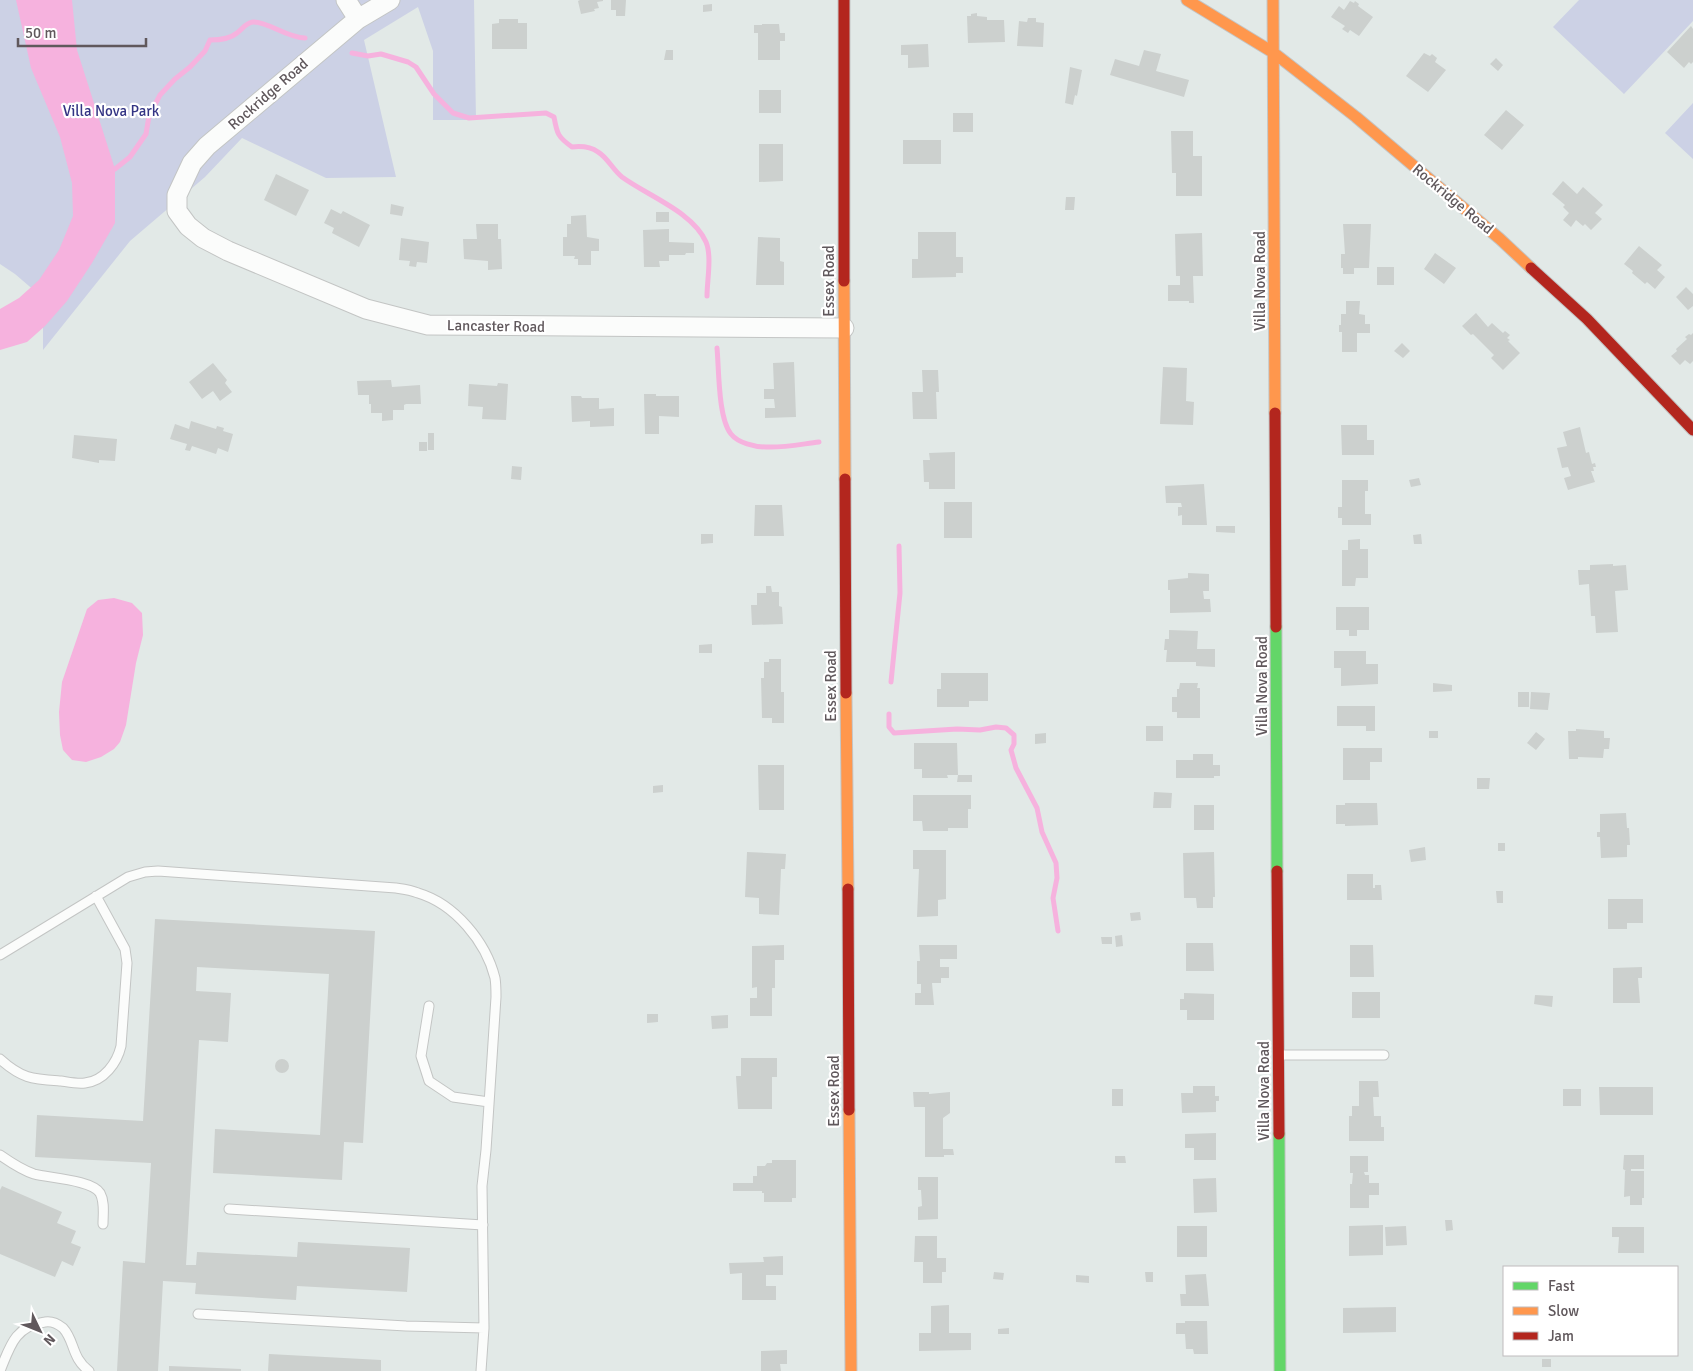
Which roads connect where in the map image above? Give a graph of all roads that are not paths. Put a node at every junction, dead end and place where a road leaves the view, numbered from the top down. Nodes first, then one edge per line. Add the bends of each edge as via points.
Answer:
1 (346, 0) edge
2 (390, 0) edge
3 (844, 0) edge
4 (1187, 0) edge
5 (1273, 0) edge
6 (358, 19) junction
7 (1274, 53) junction
8 (177, 211) joint
9 (844, 328) junction
10 (1693, 430) edge
11 (96, 896) junction
12 (0, 955) edge
13 (429, 1006) dead end
14 (1384, 1054) dead end
15 (1278, 1055) junction
16 (0, 1059) edge
17 (489, 1102) junction
18 (0, 1155) edge
19 (229, 1208) dead end
20 (103, 1224) dead end
21 (483, 1225) junction
22 (198, 1314) dead end
23 (484, 1328) junction
24 (0, 1371) edge
25 (89, 1371) edge
26 (481, 1371) edge
27 (851, 1371) edge
28 (1280, 1371) edge

1 - 6 street
2 - 6 street, Rockridge Road
3 - 9 street, Essex Road
4 - 7 street, Rockridge Road
5 - 7 street, Villa Nova Road
6 - 8 street, Rockridge Road via 207,146 183,179 177,195
7 - 10 street, Rockridge Road via 1356,117 1500,239 1587,319
7 - 15 street, Villa Nova Road
8 - 9 street, Lancaster Road via 188,226 228,252 366,309 428,325
9 - 27 street, Essex Road
11 - 12 lane
11 - 16 lane via 125,949 127,963 119,1056 99,1079 84,1083 32,1079 19,1074
11 - 17 lane via 128,877 158,871 396,888 439,902 456,915 481,945 495,980
13 - 17 lane via 421,1056 429,1080 453,1097
14 - 15 lane
15 - 28 street, Villa Nova Road
17 - 21 lane via 482,1186
18 - 20 lane via 33,1173 86,1184 99,1191 103,1201
19 - 21 lane
21 - 23 lane
22 - 23 lane
23 - 26 lane
24 - 25 lane via 13,1339 25,1328 49,1322 61,1326 76,1357

